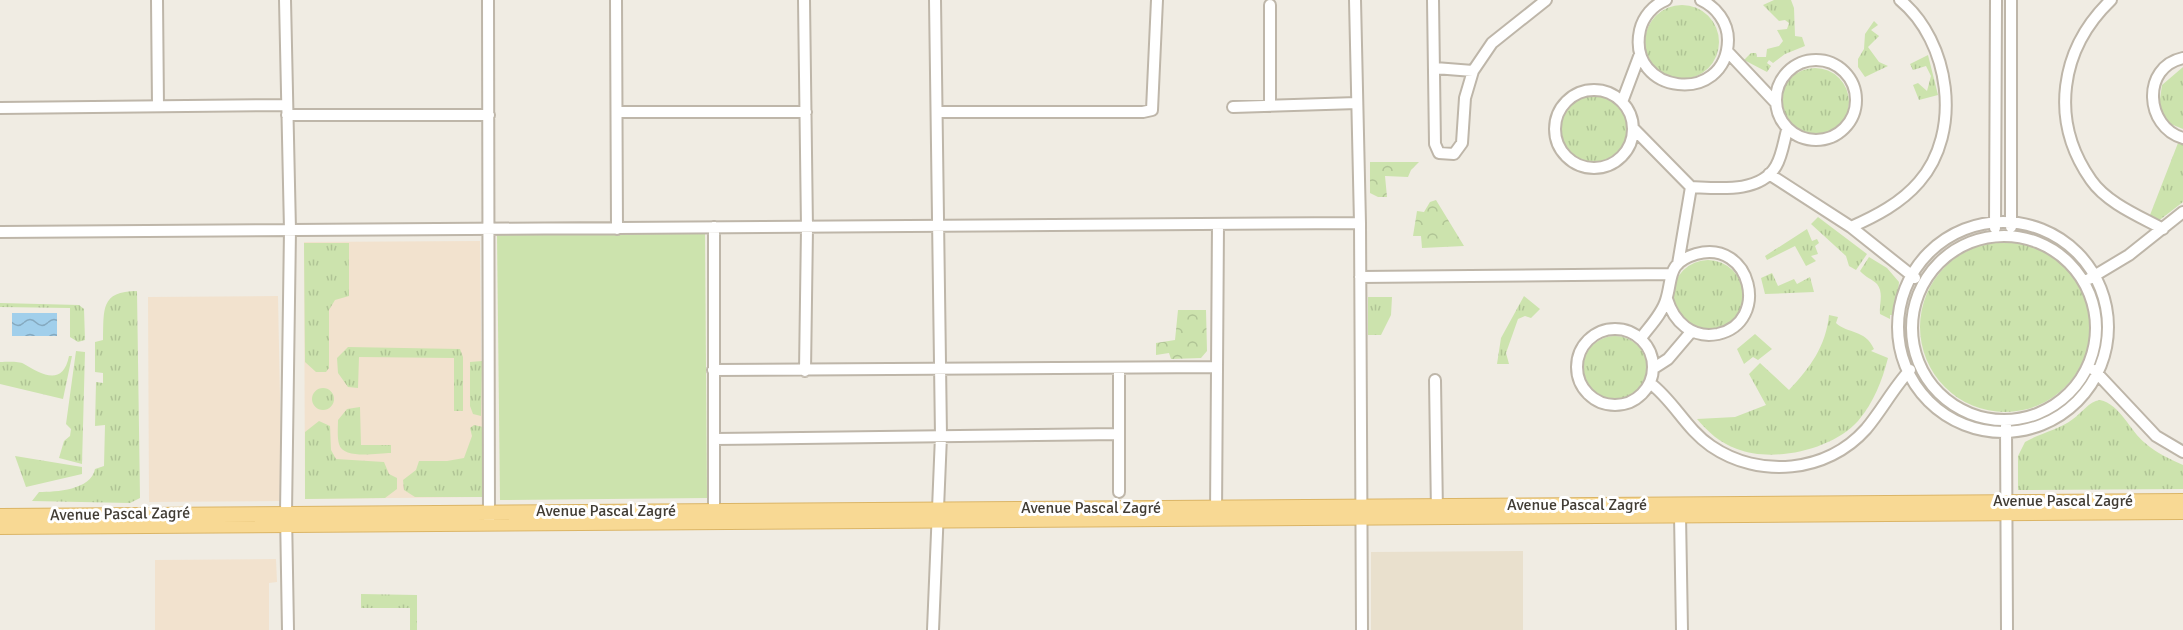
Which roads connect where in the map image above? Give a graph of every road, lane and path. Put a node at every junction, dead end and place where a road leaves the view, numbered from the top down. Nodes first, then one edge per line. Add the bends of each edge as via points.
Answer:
1 (157, 0) edge
2 (285, 0) edge
3 (488, 0) edge
4 (616, 0) edge
5 (804, 0) edge
6 (935, 0) edge
7 (1157, 0) edge
8 (1355, 0) edge
9 (1433, 0) edge
10 (1546, 0) edge
11 (1666, 0) edge
12 (1701, 0) edge
13 (1900, 0) edge
14 (1996, 0) edge
15 (2011, 0) edge
16 (2111, 0) edge
17 (1270, 5) dead end
18 (1727, 51) junction
19 (1640, 54) junction
20 (2183, 58) edge
21 (1435, 68) junction
22 (1473, 71) junction
23 (1622, 102) junction
24 (1775, 102) junction
25 (1358, 103) junction
26 (158, 106) junction
27 (1233, 106) dead end
28 (1270, 106) junction
29 (0, 108) edge
30 (287, 110) junction
31 (617, 112) junction
32 (806, 112) junction
33 (938, 112) junction
34 (489, 115) junction
35 (1633, 128) junction
36 (1787, 130) junction
37 (2183, 138) edge
38 (1769, 174) junction
39 (1691, 187) junction
40 (2183, 212) edge
41 (1996, 222) junction
42 (2011, 222) junction
43 (1360, 223) junction
44 (1218, 224) junction
45 (939, 225) junction
46 (714, 227) junction
47 (1851, 227) junction
48 (807, 228) junction
49 (488, 229) junction
50 (617, 229) junction
51 (2163, 229) junction
52 (290, 230) junction
53 (0, 232) edge
54 (1995, 237) junction
55 (2012, 237) junction
56 (1678, 264) junction
57 (1671, 274) junction
58 (1911, 275) junction
59 (2095, 275) junction
60 (1360, 278) junction
61 (2084, 283) junction
62 (1923, 284) junction
63 (1667, 300) junction
64 (1691, 332) junction
65 (1641, 338) junction
66 (1918, 362) junction
67 (1216, 367) junction
68 (2087, 367) junction
69 (1119, 368) junction
70 (1654, 368) junction
71 (713, 370) junction
72 (940, 370) junction
73 (805, 371) junction
74 (2099, 372) junction
75 (1908, 373) junction
76 (1435, 380) dead end
77 (1650, 383) junction
78 (2006, 420) junction
79 (2006, 432) junction
80 (1119, 434) junction
81 (940, 436) junction
82 (714, 439) junction
83 (2183, 452) edge
84 (1119, 492) dead end
85 (2183, 501) edge
86 (2006, 507) junction
87 (1437, 511) junction
88 (1362, 512) junction
89 (2183, 512) edge
90 (1216, 513) junction
91 (937, 514) junction
92 (1680, 515) junction
93 (0, 516) edge
94 (714, 516) junction
95 (489, 517) junction
96 (286, 518) junction
97 (0, 527) edge
98 (288, 630) edge
99 (933, 630) edge
100 (1362, 630) edge
101 (1682, 630) edge
102 (2007, 630) edge

1 - 26 street
2 - 30 street
3 - 34 street
4 - 31 street
5 - 32 street
6 - 33 street
7 - 33 street via 1152,110
8 - 25 street
9 - 21 street
10 - 22 street via 1492,43
11 - 19 street via 1649,12 1641,24
12 - 18 street via 1716,10 1724,22
13 - 47 street via 1916,16 1934,46 1945,82 1946,113 1930,166 1920,182 1901,199
14 - 41 street
15 - 42 street
16 - 51 street via 2093,17 2076,45 2066,76 2067,118 2076,153 2091,182 2121,207
17 - 28 street
18 - 19 street via 1712,76 1685,86 1657,77
18 - 24 street
19 - 23 street
20 - 37 street via 2164,68 2151,96 2162,126
21 - 22 street
21 - 22 street via 1435,144 1436,151 1443,154 1454,154 1461,147 1465,98
23 - 35 street
23 - 35 street via 1611,93 1582,91 1560,109 1555,136 1570,160 1583,166 1604,165 1623,155
24 - 36 street
24 - 36 street via 1783,76 1806,61 1834,64 1853,84 1855,111 1839,133 1813,141
25 - 28 street
25 - 43 street
26 - 29 street
26 - 30 street
27 - 28 street
30 - 34 street
30 - 52 street
31 - 32 street
31 - 50 street
32 - 48 street
33 - 45 street
34 - 49 street
35 - 39 street
36 - 38 street via 1776,167
38 - 39 street via 1739,187
38 - 47 street
39 - 56 street
40 - 51 street
41 - 42 street
41 - 54 street
41 - 58 street via 1970,226 1947,237 1926,254
42 - 55 street
42 - 59 street via 2032,225 2060,238 2084,259
43 - 44 street
43 - 60 street
44 - 45 street
44 - 67 street
45 - 48 street
45 - 72 street
46 - 48 street
46 - 50 street
46 - 71 street
47 - 58 street
48 - 73 street
49 - 50 street
49 - 52 street
49 - 95 street
51 - 59 street
52 - 53 street
52 - 96 street
54 - 55 street
54 - 62 street via 1953,252
55 - 61 street via 2046,246 2067,262
56 - 57 street
56 - 64 street via 1703,252 1730,258 1741,267 1750,292 1742,318 1732,328 1719,334
57 - 60 street
57 - 63 street
58 - 62 street
58 - 75 street via 1901,298 1897,323 1899,349
59 - 61 street
59 - 74 street via 2105,298 2109,322
60 - 88 street
61 - 68 street via 2096,324
62 - 66 street via 1912,315 1912,339
63 - 64 street via 1671,313
63 - 65 street
64 - 70 street via 1668,359
65 - 70 street via 1651,352
65 - 77 street via 1613,328 1599,332 1586,340 1578,353 1576,368 1587,395 1599,403 1629,403 1642,395
66 - 75 street
66 - 78 street via 1929,382 1953,404 1984,418
67 - 69 street
67 - 90 street
68 - 74 street
68 - 78 street via 2063,398 2027,417
69 - 72 street
69 - 80 street
70 - 77 street
71 - 73 street
71 - 82 street
72 - 73 street
72 - 81 street
74 - 79 street via 2080,398 2054,419
74 - 83 street via 2156,436
75 - 77 street via 1864,431 1846,446 1822,461 1781,467 1750,465 1711,446
75 - 79 street via 1926,399 1959,422 1982,430
76 - 87 street
78 - 79 street
79 - 86 street
80 - 81 street
80 - 84 street
81 - 82 street
81 - 91 street
82 - 94 street
85 - 86 main road, Avenue Pascal Zagré
86 - 87 main road, Avenue Pascal Zagré
86 - 89 main road, Avenue Pascal Zagré
86 - 92 main road, Avenue Pascal Zagré
86 - 102 street
87 - 88 main road, Avenue Pascal Zagré
87 - 92 main road, Avenue Pascal Zagré
88 - 90 main road, Avenue Pascal Zagré
88 - 100 street
90 - 91 main road, Avenue Pascal Zagré
91 - 94 main road, Avenue Pascal Zagré
91 - 99 street
92 - 101 street
93 - 96 main road, Avenue Pascal Zagré
94 - 95 main road, Avenue Pascal Zagré
95 - 96 main road, Avenue Pascal Zagré
96 - 97 main road, Avenue Pascal Zagré
96 - 98 street

